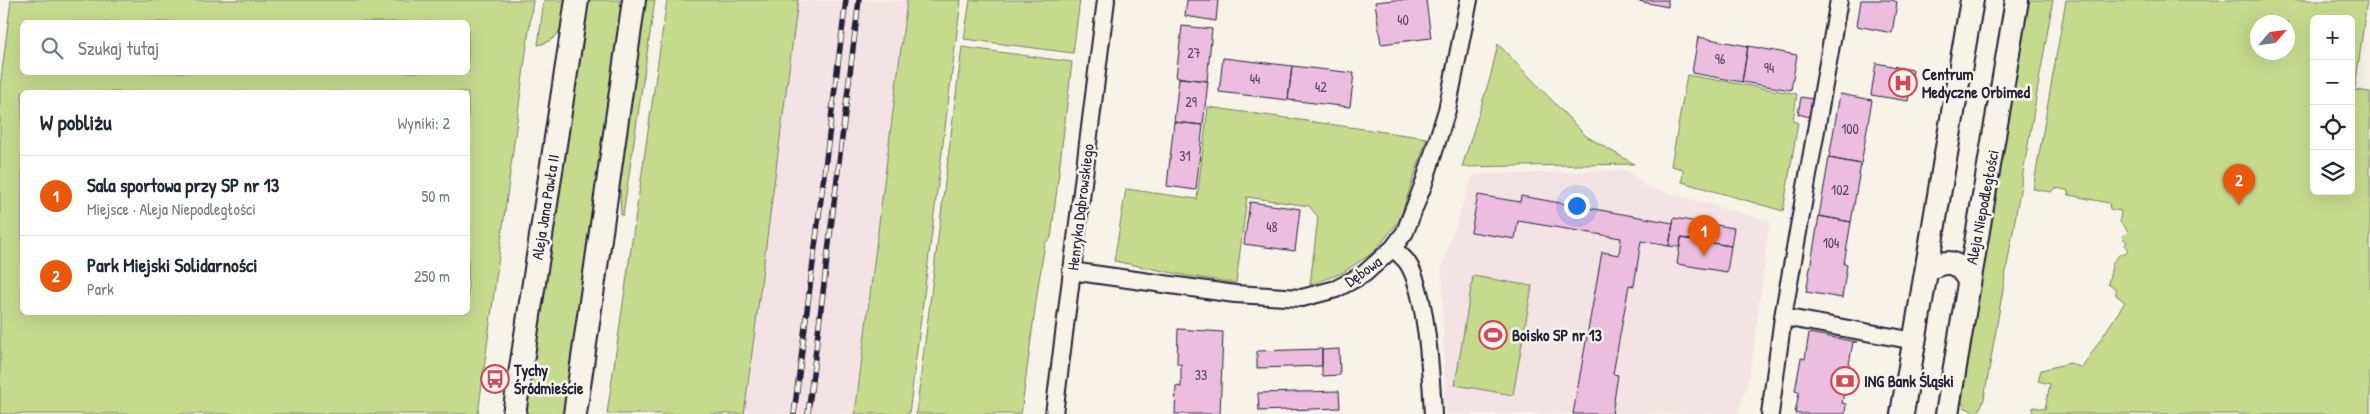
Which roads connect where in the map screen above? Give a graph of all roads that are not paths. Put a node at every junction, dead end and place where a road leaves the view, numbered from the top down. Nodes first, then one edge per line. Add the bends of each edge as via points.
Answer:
1 (577, 0) edge
2 (634, 0) edge
3 (1106, 0) edge
4 (1469, 0) edge
5 (1839, 0) edge
6 (1972, 0) edge
7 (2017, 0) edge
8 (1393, 248) junction
9 (1927, 270) junction
10 (1071, 272) junction
11 (1968, 279) junction
12 (1783, 317) junction
13 (1915, 341) junction
14 (514, 414) edge
15 (575, 414) edge
16 (1054, 414) edge
17 (1433, 414) edge
18 (1770, 414) edge
19 (1902, 414) edge
20 (1947, 414) edge

1 - 14 street, Aleja Jana Pawła II
2 - 15 street
3 - 10 street, Henryka Dąbrowskiego
4 - 8 street, Dębowa via 1445,118 1405,232
5 - 12 street
6 - 9 street
7 - 11 street, Aleja Niepodległości
8 - 10 street, Dębowa via 1364,274 1336,289 1302,298 1235,294
8 - 17 street via 1407,263 1415,282 1424,321
9 - 11 street via 1938,263 1948,262 1959,266
9 - 13 street
10 - 16 street, Henryka Dąbrowskiego
11 - 20 street, Aleja Niepodległości
12 - 13 street
12 - 18 street
13 - 19 street

